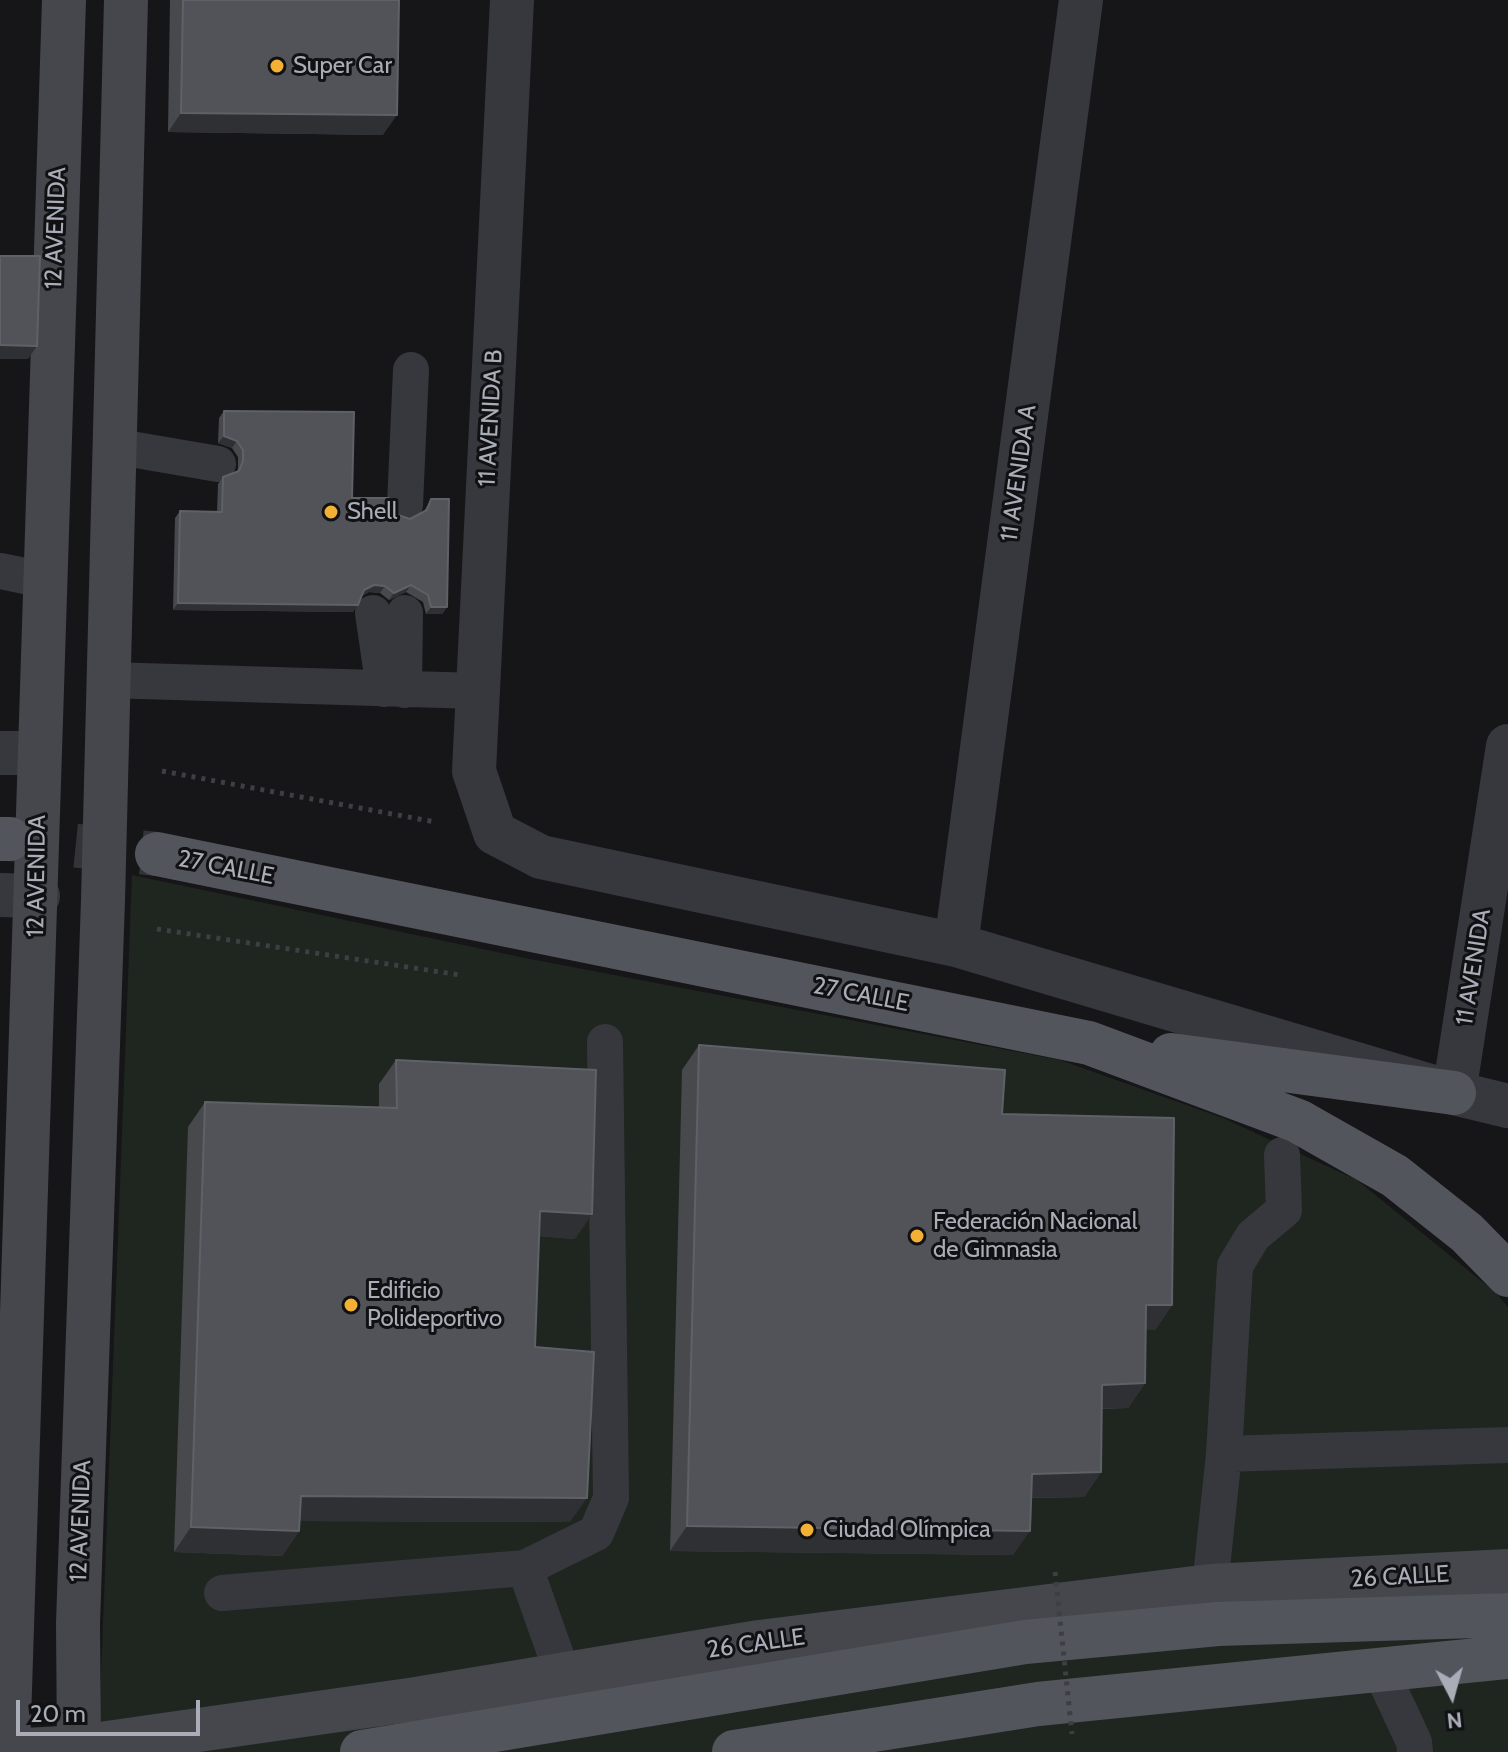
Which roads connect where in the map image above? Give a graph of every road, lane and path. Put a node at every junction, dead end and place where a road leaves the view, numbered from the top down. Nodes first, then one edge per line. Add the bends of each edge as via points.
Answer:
1 (64, 0) edge
2 (126, 0) edge
3 (512, 0) edge
4 (1081, 0) edge
5 (411, 370) dead end
6 (113, 446) junction
7 (218, 464) dead end
8 (405, 505) dead end
9 (0, 571) edge
10 (44, 580) junction
11 (389, 613) dead end
12 (107, 680) junction
13 (394, 689) junction
14 (477, 691) junction
15 (1508, 746) edge
16 (19, 753) edge
17 (105, 761) junction
18 (495, 833) junction
19 (157, 854) tunnel mouth
20 (19, 896) edge
21 (956, 945) junction
22 (605, 1042) dead end
23 (1089, 1043) junction
24 (1454, 1093) junction
25 (1508, 1106) edge
26 (1282, 1155) dead end
27 (1508, 1275) edge
28 (1508, 1445) edge
29 (1224, 1454) junction
30 (525, 1568) junction
31 (1508, 1571) edge
32 (1055, 1572) dead end
33 (1210, 1586) junction
34 (222, 1593) dead end
35 (1508, 1615) edge
36 (1508, 1657) edge
37 (1380, 1669) junction
38 (563, 1675) junction
39 (1072, 1734) dead end
40 (79, 1747) junction
41 (8, 1751) edge
42 (362, 1752) edge
43 (734, 1752) edge
44 (1415, 1752) edge

1 - 10 main road, 12 AVENIDA
2 - 6 main road, 12 AVENIDA
3 - 14 street, 11 AVENIDA B
4 - 21 street, 11 AVENIDA A
5 - 8 lane
6 - 7 lane
6 - 12 main road, 12 AVENIDA
9 - 10 lane
10 - 16 main road, 12 AVENIDA
11 - 13 lane
12 - 13 lane
12 - 17 main road, 12 AVENIDA
13 - 14 lane
14 - 18 street, 11 AVENIDA B via 474,771
15 - 24 street, 11 AVENIDA
16 - 20 main road, 12 AVENIDA
17 - 18 path
17 - 40 main road, 12 AVENIDA via 78,1623
18 - 21 street via 541,857
19 - 23 main road, 27 CALLE
20 - 41 main road, 12 AVENIDA
21 - 24 street
22 - 30 lane via 611,1498 596,1533
23 - 24 main road
23 - 27 main road, 27 CALLE via 1309,1127 1395,1176 1467,1233
24 - 25 street
26 - 29 lane via 1284,1210 1253,1236 1235,1266
28 - 29 lane
29 - 33 lane
30 - 34 lane
30 - 38 lane
31 - 33 main road, 26 CALLE
32 - 39 path, bridge
33 - 38 main road, 26 CALLE via 759,1642
35 - 42 main road via 1218,1624 1025,1642
36 - 37 main road
37 - 43 main road via 1038,1704
37 - 44 lane
38 - 40 main road, 26 CALLE
40 - 41 main road, 26 CALLE

